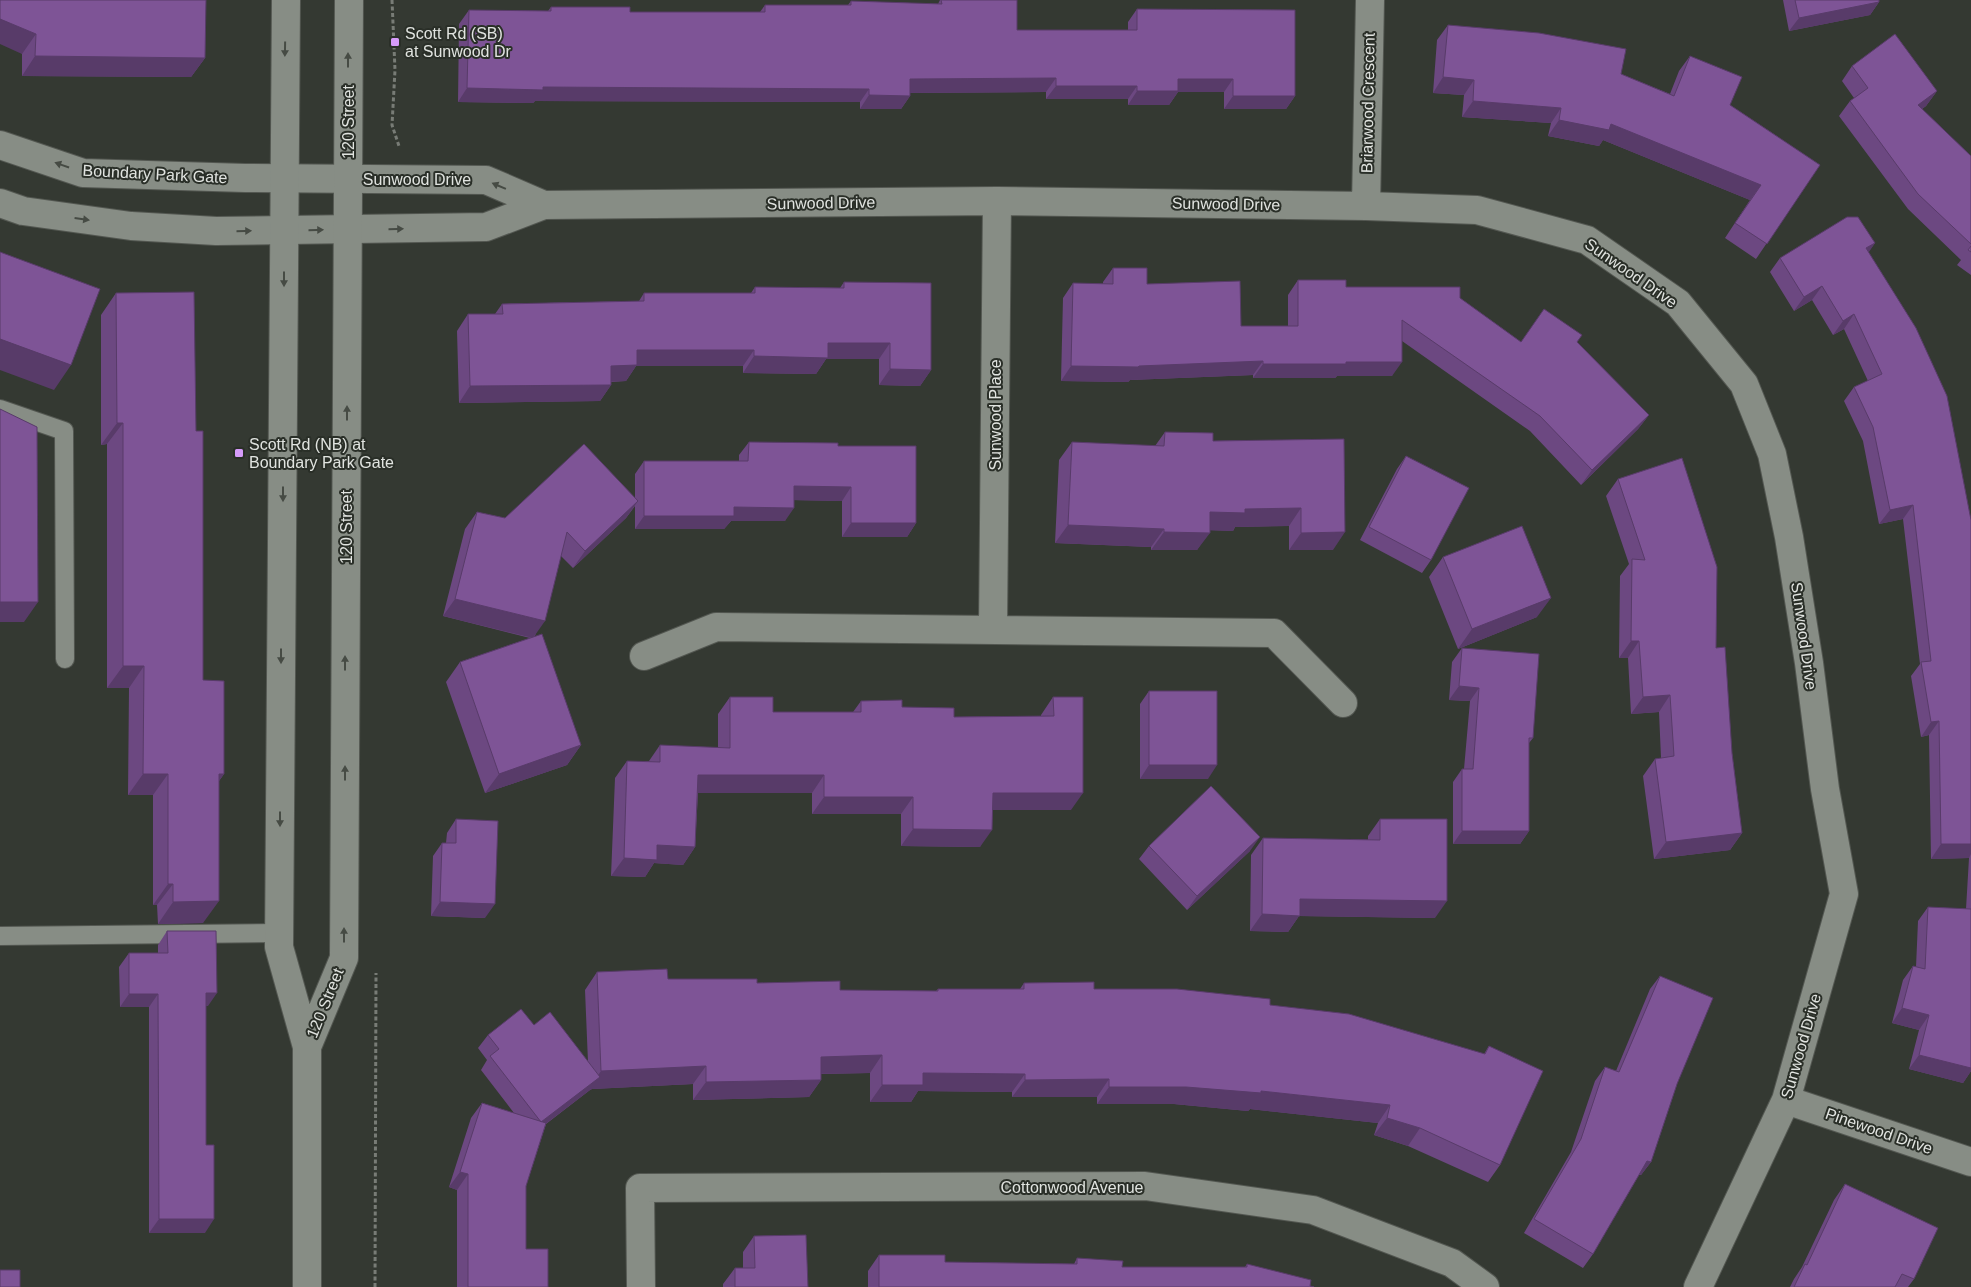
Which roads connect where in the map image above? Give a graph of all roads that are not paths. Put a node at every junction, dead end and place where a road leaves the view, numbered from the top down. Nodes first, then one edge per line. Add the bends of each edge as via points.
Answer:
1 (286, 0) edge
2 (348, 0) edge
3 (1370, 0) edge
4 (0, 144) edge
5 (284, 178) junction
6 (347, 179) junction
7 (997, 201) junction
8 (0, 203) edge
9 (544, 205) junction
10 (1366, 206) junction
11 (347, 229) junction
12 (284, 230) junction
13 (0, 409) edge
14 (993, 629) junction
15 (644, 656) dead end
16 (65, 659) dead end
17 (1343, 703) dead end
18 (279, 933) junction
19 (0, 936) edge
20 (307, 1047) junction
21 (1786, 1100) junction
22 (1971, 1162) edge
23 (307, 1287) edge
24 (641, 1287) edge
25 (1485, 1287) edge
26 (1698, 1287) edge

1 -> 5 street, 120 Street
6 -> 2 street, 120 Street
3 - 10 street, Briarwood Crescent
5 -> 4 street, Boundary Park Gate via 83,173
5 - 6 street, Sunwood Drive
5 - 12 street, 120 Street
9 -> 6 street, Sunwood Drive via 486,180
6 - 11 street, 120 Street
7 - 9 street, Sunwood Drive
7 - 10 street, Sunwood Drive
7 - 14 street, Sunwood Place
8 -> 12 street via 23,211 131,226 216,231
11 -> 9 street, Sunwood Drive via 486,227
10 - 21 street, Sunwood Drive via 1477,210 1588,240 1678,303 1744,384 1772,454 1789,537 1825,789 1844,894
12 -> 11 street, Sunwood Drive
20 -> 11 street, 120 Street via 344,958
12 -> 18 street, 120 Street
13 - 16 lane via 64,431
14 - 15 street via 716,627
14 - 17 street via 1274,633
18 - 19 lane
18 - 20 street, 120 Street via 279,947
20 - 23 street, 120 Street
21 - 22 street, Pinewood Drive
21 - 26 street, Sunwood Drive
24 - 25 street, Cottonwood Avenue via 640,1188 1145,1186 1313,1210 1452,1263

